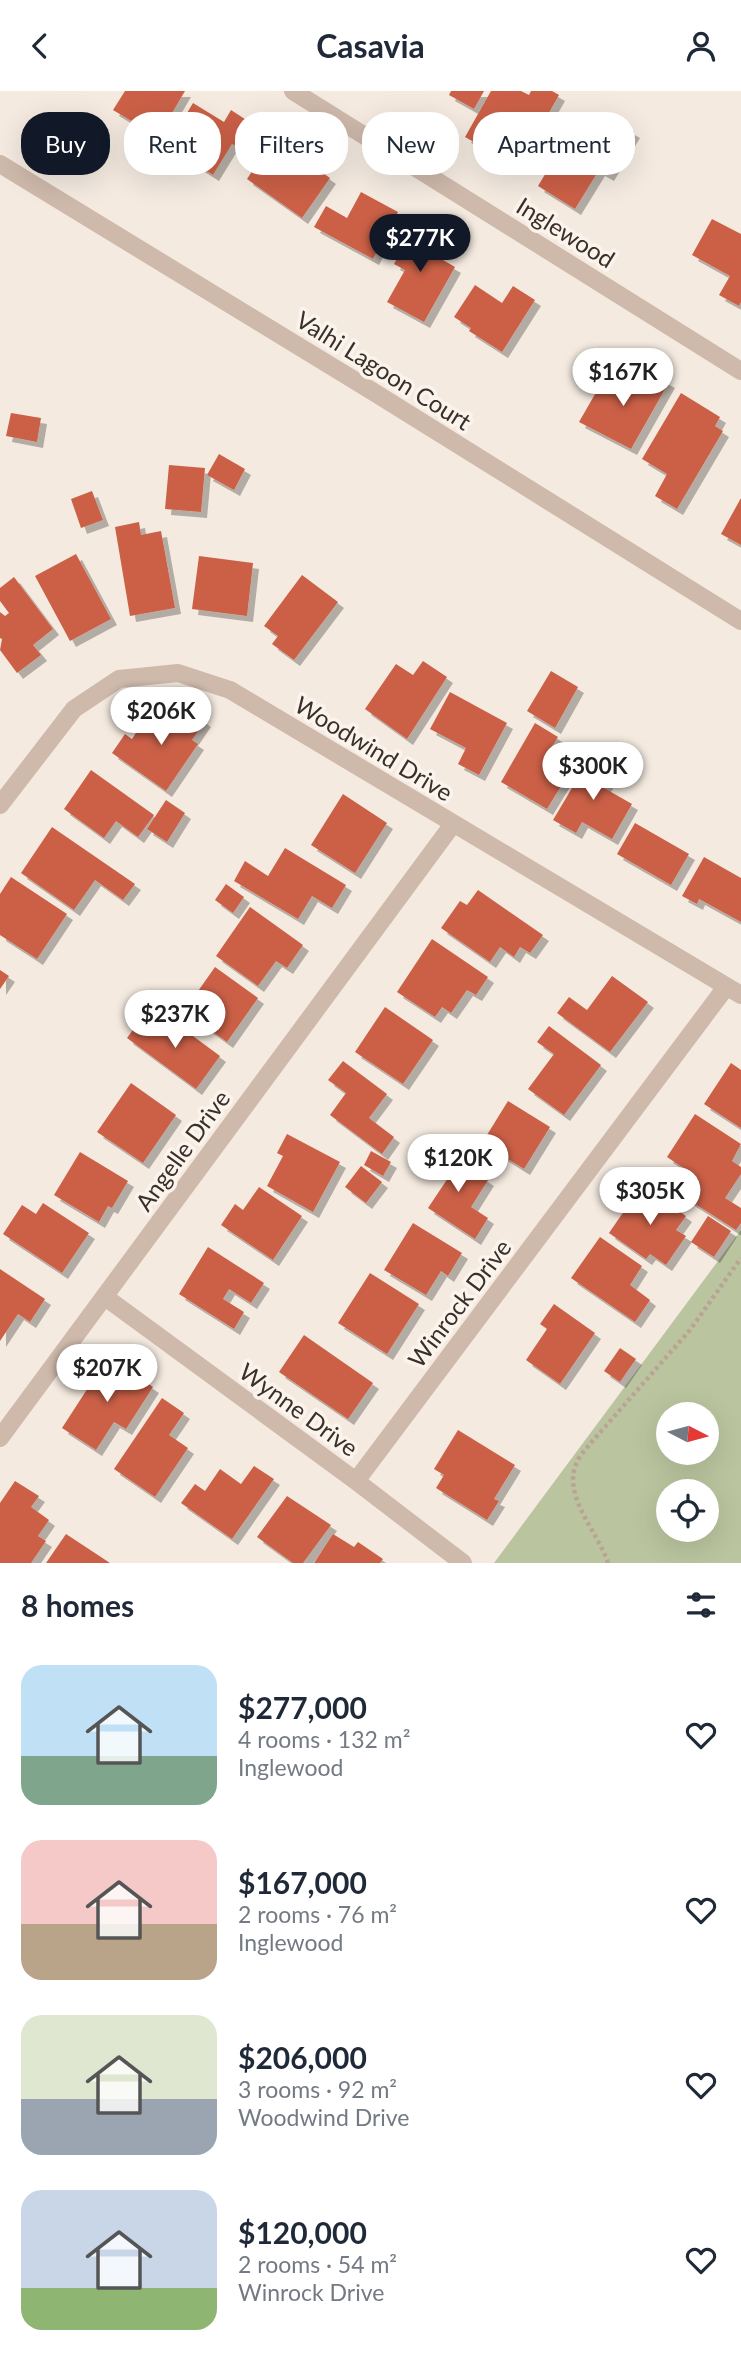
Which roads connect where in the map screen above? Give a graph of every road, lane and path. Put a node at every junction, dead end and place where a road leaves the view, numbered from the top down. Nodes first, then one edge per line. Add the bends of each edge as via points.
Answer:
1 (293, 91) edge
2 (0, 164) edge
3 (741, 371) edge
4 (741, 621) edge
5 (0, 805) edge
6 (453, 824) junction
7 (734, 991) edge
8 (741, 1258) edge
9 (104, 1297) junction
10 (0, 1437) edge
11 (356, 1481) junction
12 (463, 1563) edge
13 (608, 1563) edge

1 - 3 street, Inglewood
2 - 4 street, Valhi Lagoon Court
5 - 6 street, Woodwind Drive via 74,709 119,679 178,673 230,690
6 - 7 street, Woodwind Drive
6 - 9 street, Angelle Drive
7 - 11 street, Winrock Drive
8 - 13 path via 690,1330 577,1462 575,1494
9 - 10 street, Angelle Drive
9 - 11 street, Wynne Drive
11 - 12 street, Wynne Drive

